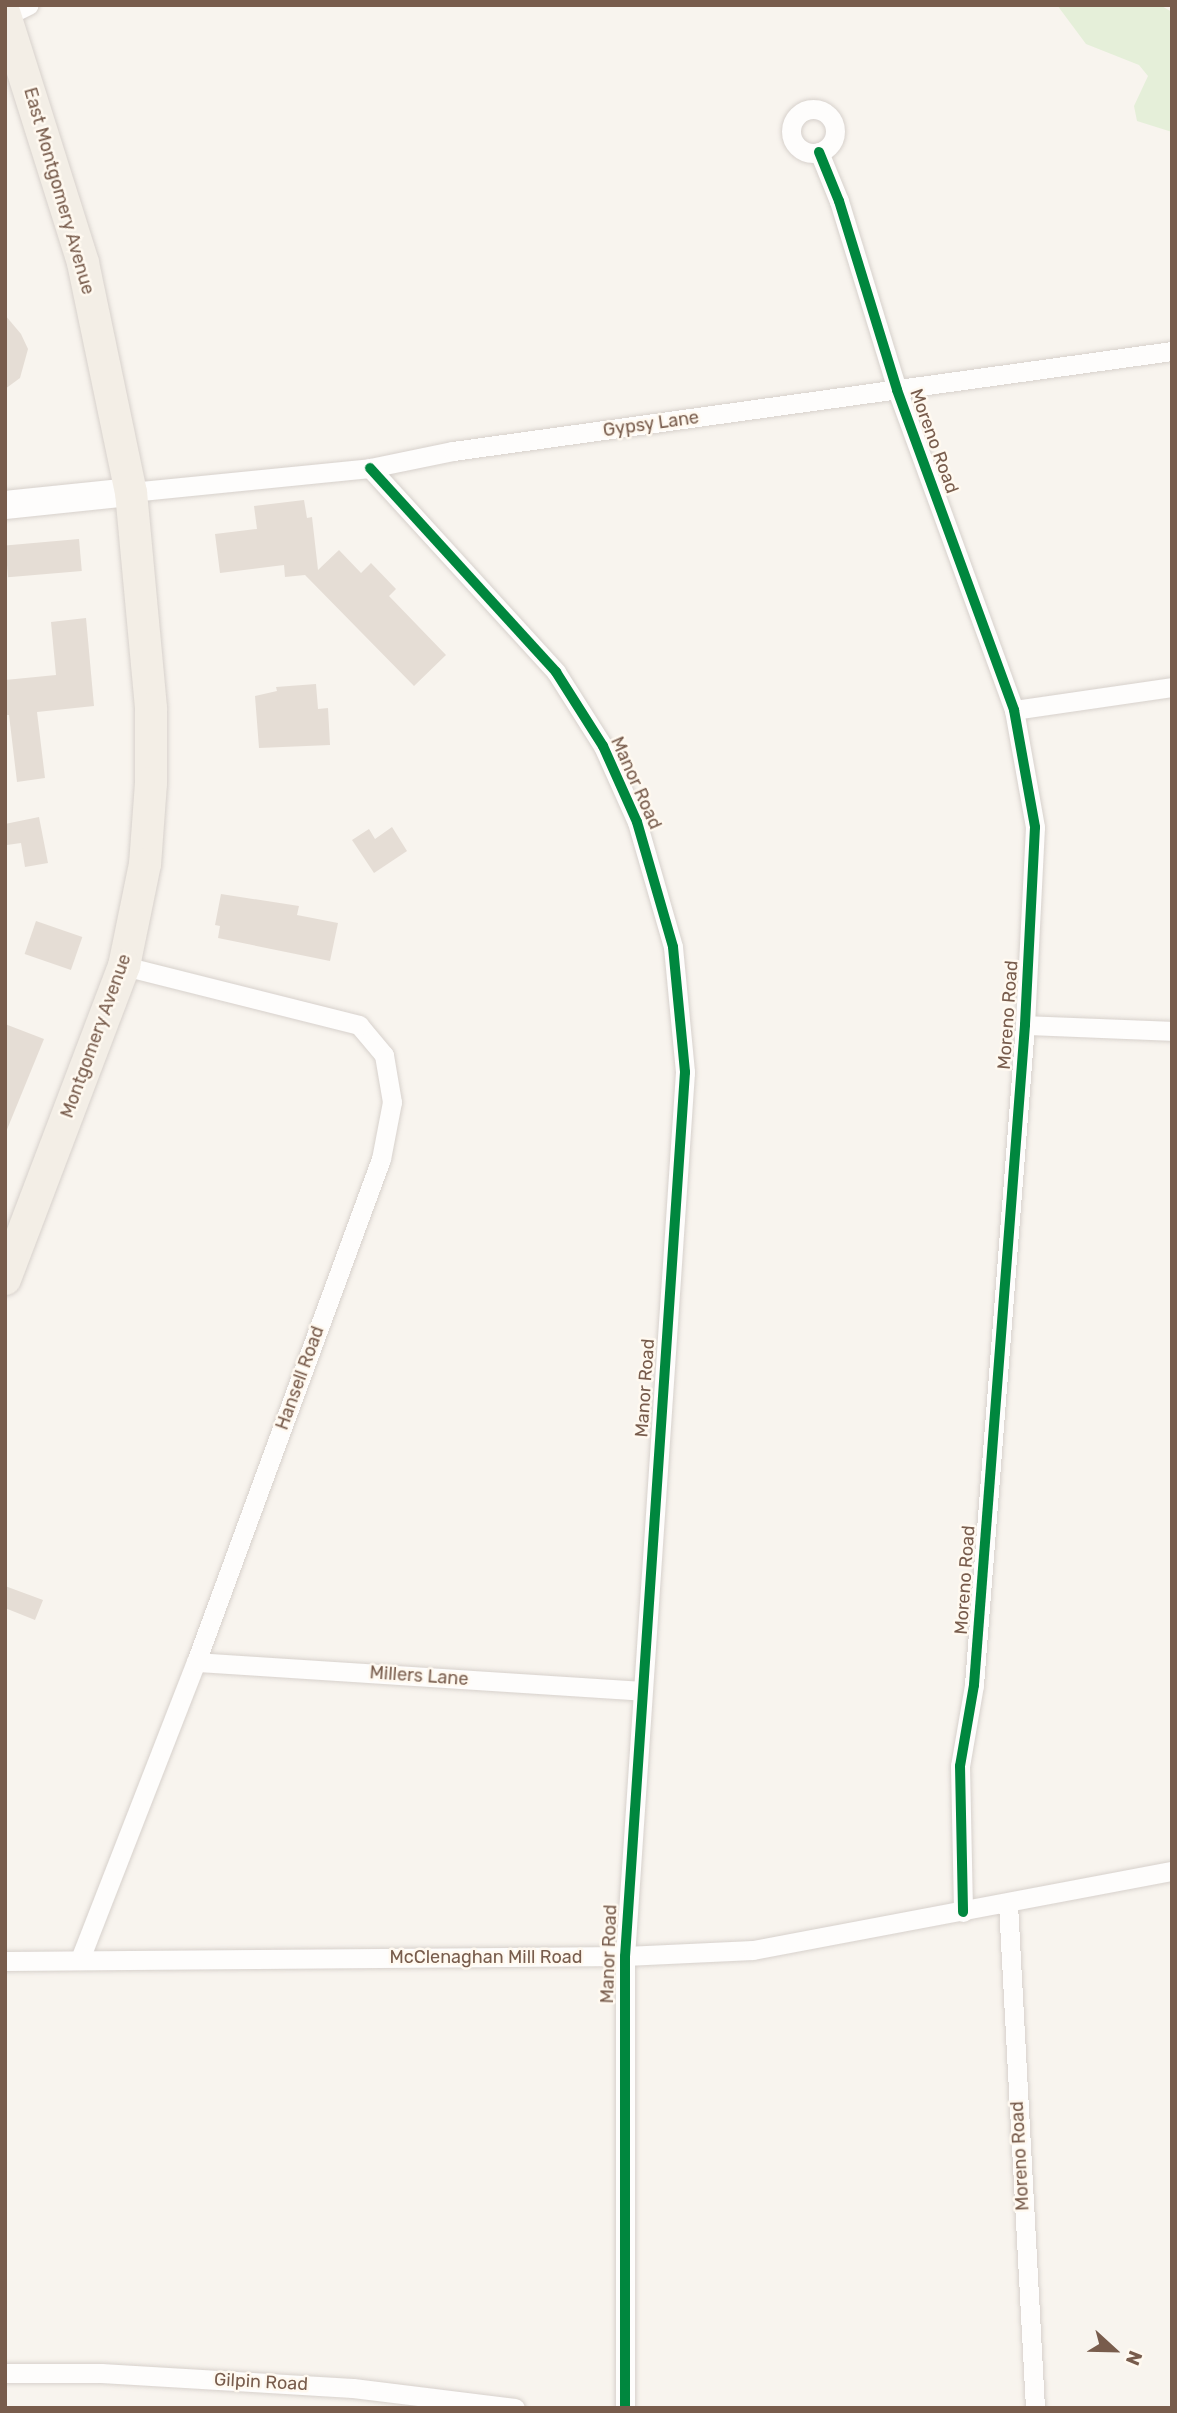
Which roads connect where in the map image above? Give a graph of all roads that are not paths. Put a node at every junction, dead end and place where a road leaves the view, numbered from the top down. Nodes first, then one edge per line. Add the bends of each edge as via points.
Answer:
1 (29, 5) edge
2 (5, 16) edge
3 (819, 152) dead end
4 (1172, 351) edge
5 (897, 390) junction
6 (370, 468) junction
7 (131, 492) junction
8 (5, 505) edge
9 (1172, 687) edge
10 (1014, 710) junction
11 (124, 967) junction
12 (1025, 1025) junction
13 (1172, 1031) edge
14 (6, 1274) edge
15 (196, 1662) junction
16 (641, 1691) junction
17 (1172, 1871) edge
18 (1008, 1904) junction
19 (963, 1912) junction
20 (625, 1956) junction
21 (80, 1959) junction
22 (5, 1961) edge
23 (5, 2373) edge
24 (515, 2408) edge
25 (625, 2408) edge
26 (1035, 2408) edge

1 - 2 street
2 - 7 main road, East Montgomery Avenue via 83,262
3 - 5 street, Moreno Road via 839,201
4 - 5 street, Gypsy Lane
5 - 6 street, Gypsy Lane via 453,451
5 - 10 street, Moreno Road
6 - 7 street, Gypsy Lane
6 - 16 street, Manor Road via 556,672 590,725 637,822 673,947 685,1072
7 - 8 street
7 - 11 main road, Montgomery Avenue via 151,709 151,783 145,864
9 - 10 street
10 - 12 street, Moreno Road via 1035,827
11 - 14 main road, Montgomery Avenue
11 - 15 street, Hansell Road via 359,1025 384,1055 392,1102 381,1159
12 - 13 street
12 - 19 street, Moreno Road via 974,1685 960,1766
15 - 16 street, Millers Lane
15 - 21 street, Hansell Road
16 - 20 street, Manor Road
17 - 18 street
18 - 19 street, McClenaghan Mill Road
18 - 26 street, Moreno Road
19 - 20 street, McClenaghan Mill Road via 753,1950
20 - 21 street, McClenaghan Mill Road
20 - 25 street, Manor Road
21 - 22 street, McClenaghan Mill Road
23 - 24 street, Gilpin Road via 101,2373 354,2388

